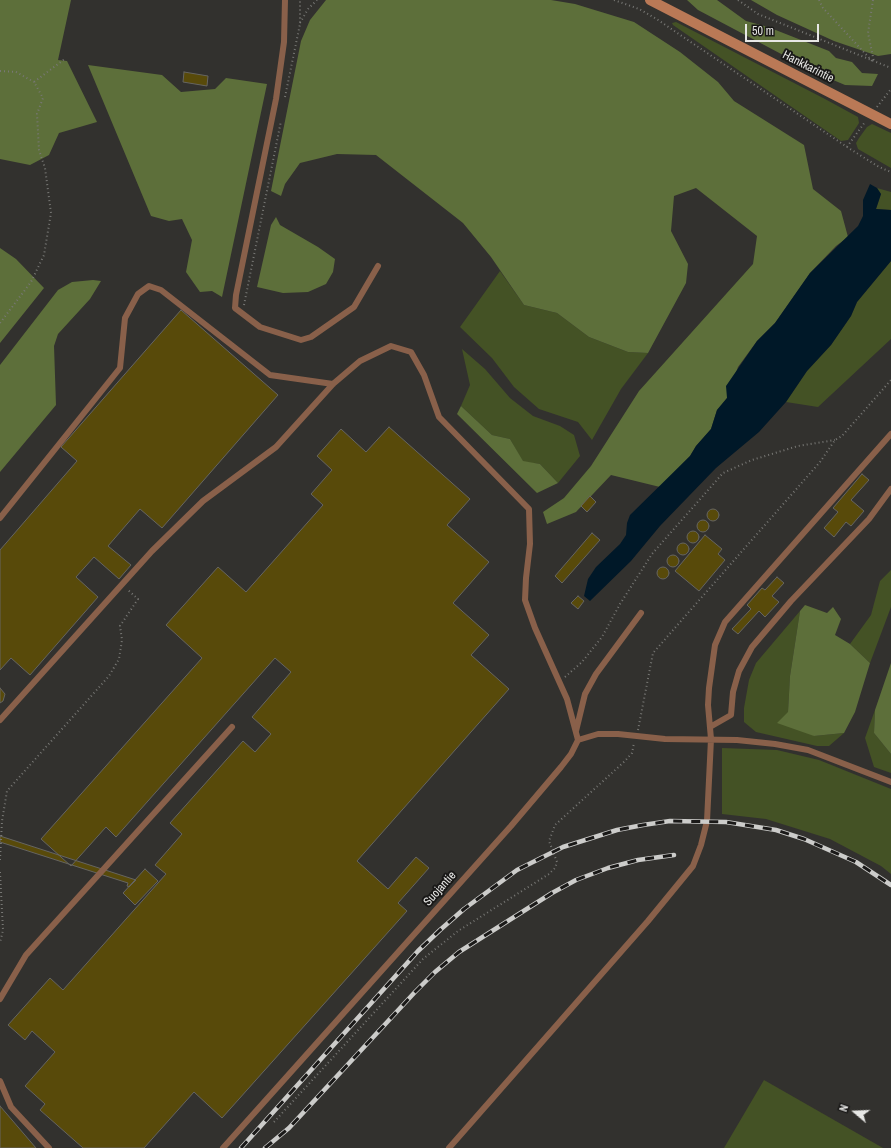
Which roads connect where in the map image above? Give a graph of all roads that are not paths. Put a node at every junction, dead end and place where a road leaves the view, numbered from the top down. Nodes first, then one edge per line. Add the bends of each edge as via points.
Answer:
1 (285, 0) edge
2 (650, 0) edge
3 (891, 124) edge
4 (378, 266) dead end
5 (333, 384) junction
6 (891, 434) edge
7 (891, 489) edge
8 (0, 518) edge
9 (641, 613) dead end
10 (0, 720) edge
11 (232, 727) dead end
12 (710, 727) junction
13 (576, 733) junction
14 (578, 740) junction
15 (711, 740) junction
16 (891, 782) edge
17 (0, 998) edge
18 (0, 1081) edge
19 (49, 1148) edge
20 (223, 1148) edge
21 (449, 1148) edge

1 - 4 lane via 284,42 276,99 235,308 260,327 301,340 312,337 354,307
2 - 3 main road, Hankkarintie
5 - 8 lane via 270,375 161,290 149,286 138,294 125,318 120,368
5 - 10 lane via 276,447 203,501 152,550
5 - 13 lane via 360,361 391,346 410,352 424,375 440,417 529,509 530,544 525,600 567,699
6 - 12 lane via 725,622 715,645 709,688
7 - 12 lane via 869,519 752,647 739,671 733,692 731,715
9 - 13 lane via 596,674 585,694
11 - 17 lane via 26,955
12 - 15 lane
13 - 14 lane
14 - 15 lane via 598,734
14 - 20 lane, Suojantie via 567,758 511,826
15 - 16 lane via 737,740 808,750
15 - 21 lane via 707,821 693,866
18 - 19 lane via 11,1107

